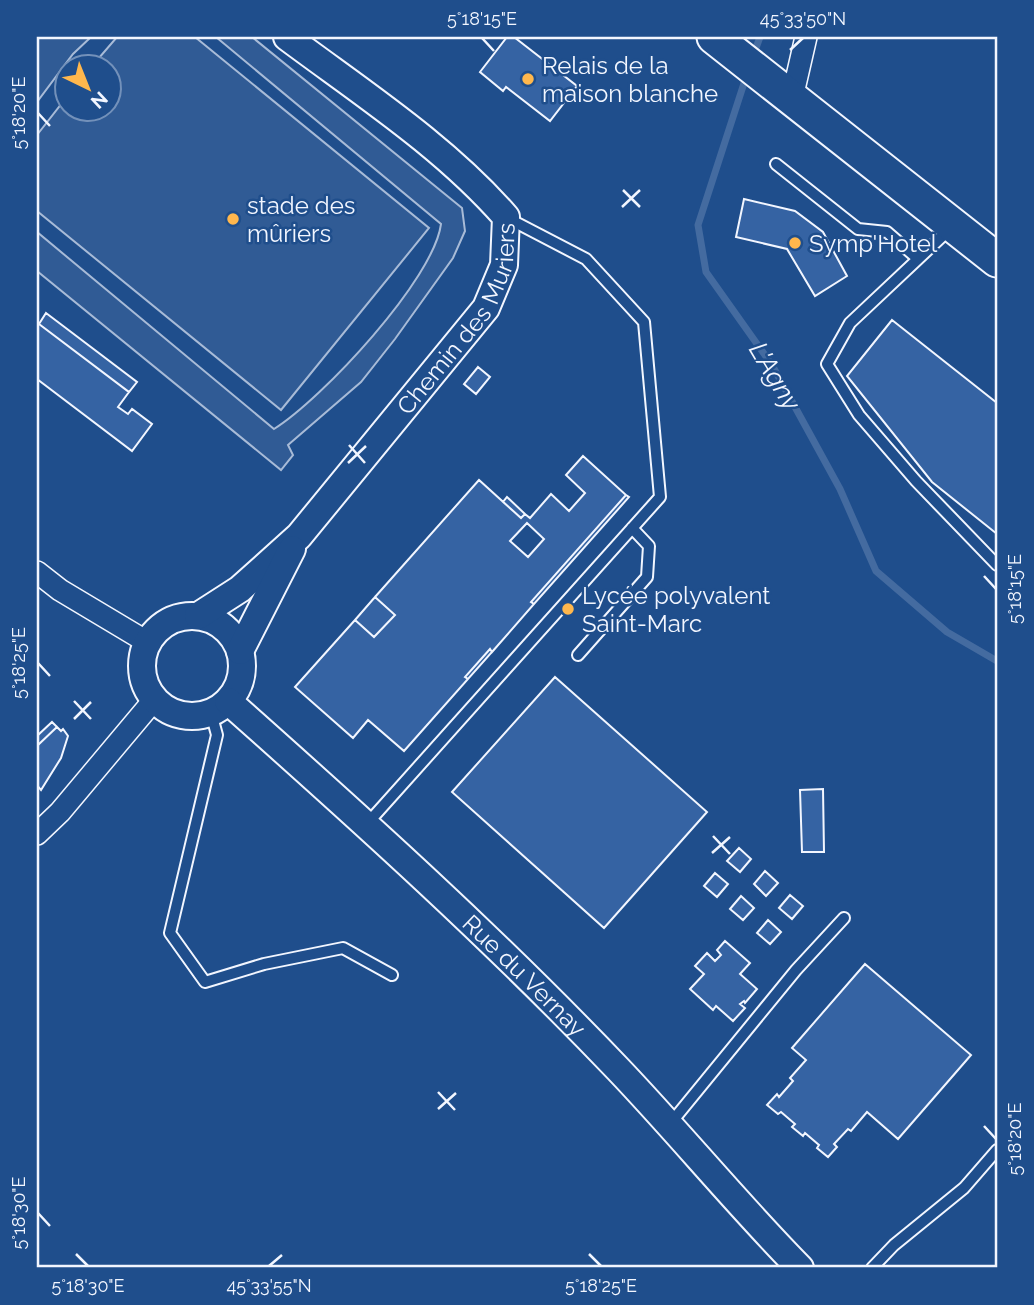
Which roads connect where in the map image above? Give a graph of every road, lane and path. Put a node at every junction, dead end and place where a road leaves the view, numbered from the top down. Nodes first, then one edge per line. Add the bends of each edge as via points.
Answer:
1 (287, 37) edge
2 (806, 37) edge
3 (725, 45) edge
4 (784, 91) junction
5 (776, 164) dead end
6 (506, 217) junction
7 (953, 226) junction
8 (917, 258) junction
9 (997, 260) edge
10 (632, 528) junction
11 (299, 536) junction
12 (997, 565) edge
13 (37, 572) edge
14 (198, 616) junction
15 (147, 642) junction
16 (240, 651) junction
17 (578, 654) dead end
18 (154, 700) junction
19 (220, 707) junction
20 (366, 825) junction
21 (37, 834) edge
22 (844, 918) dead end
23 (392, 975) dead end
24 (669, 1124) junction
25 (997, 1150) edge
26 (800, 1268) edge
27 (872, 1268) edge

1 - 6 street, Chemin des Muriers via 413,132 470,179
2 - 4 street
3 - 4 main road
4 - 7 main road
5 - 8 lane via 858,229 887,232
6 - 10 lane via 586,259 644,322 660,496
6 - 11 street, Chemin des Muriers via 504,265 486,307
7 - 8 lane
7 - 9 main road
8 - 12 lane via 850,323 827,365 859,415
10 - 17 lane via 649,546 647,577
10 - 20 lane
11 - 14 street, Chemin des Muriers via 240,589
11 - 16 street, Chemin des Muriers
13 - 15 street
14 - 15 street via 177,618 160,627
14 - 16 street via 231,634
15 - 18 street via 141,673
16 - 19 street via 238,686
18 - 19 street via 171,712 191,717
18 - 21 street
19 - 20 street, Rue du Vernay
19 - 23 lane via 170,933 205,982 343,948
20 - 24 street, Rue du Vernay via 466,917
22 - 24 lane
24 - 26 street, Rue du Vernay
25 - 27 lane via 964,1188

